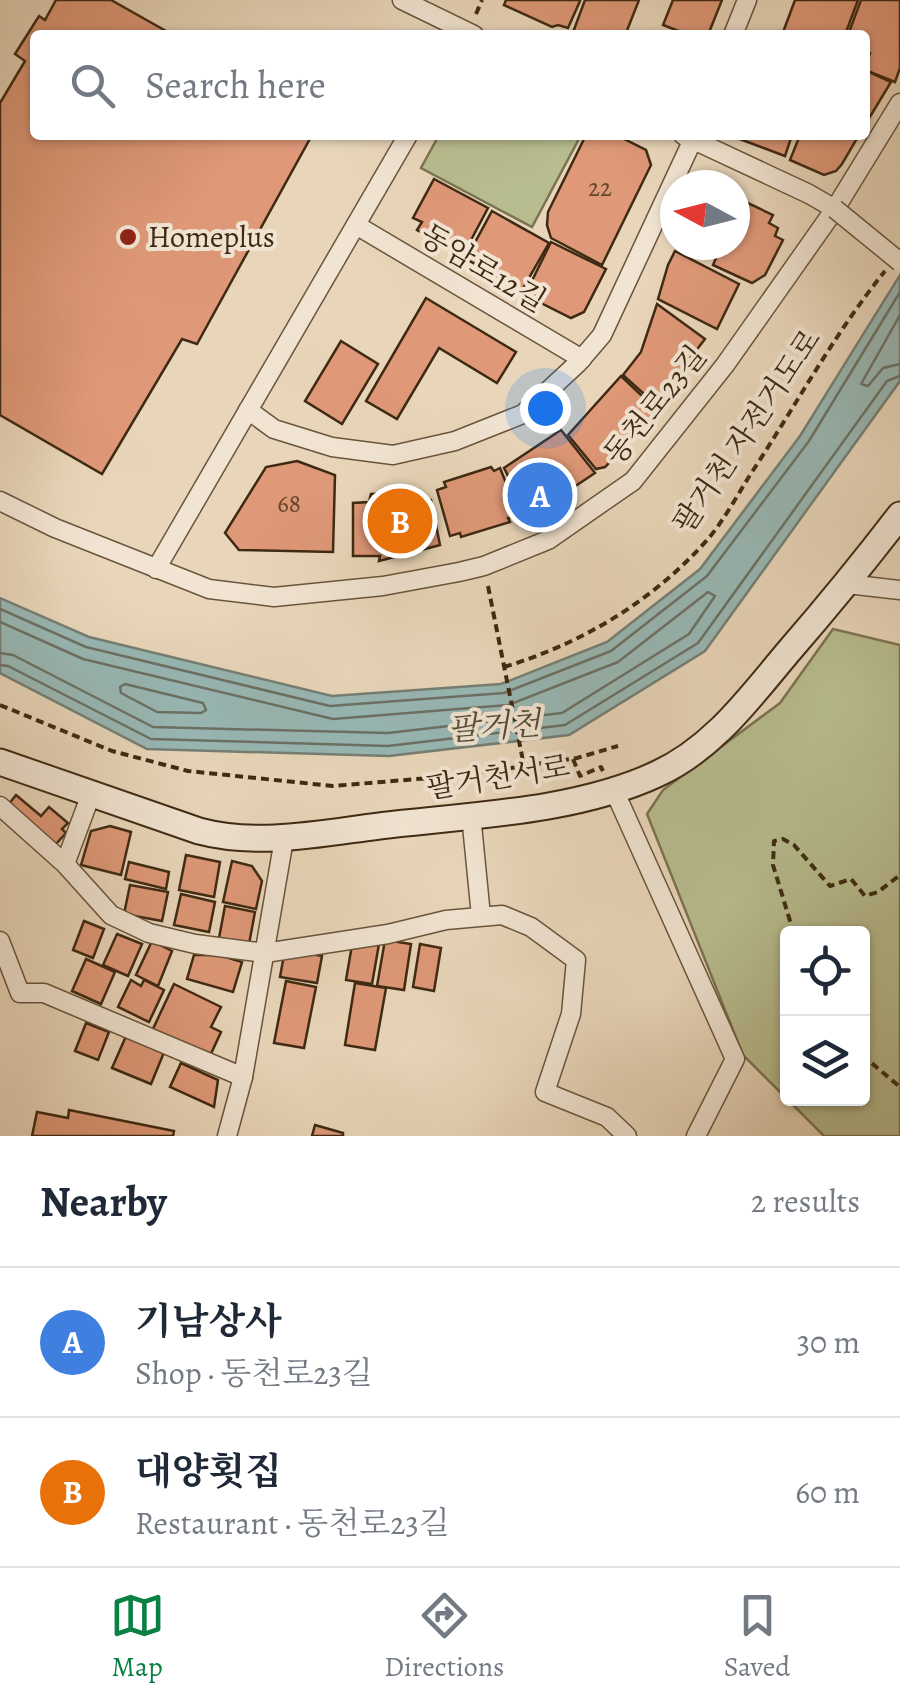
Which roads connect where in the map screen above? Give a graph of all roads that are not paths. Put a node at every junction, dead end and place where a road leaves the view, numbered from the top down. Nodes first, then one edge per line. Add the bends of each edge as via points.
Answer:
1 (402, 0) edge
2 (747, 0) edge
3 (461, 30) edge
4 (736, 30) edge
5 (900, 103) edge
6 (405, 140) edge
7 (689, 140) edge
8 (696, 140) edge
9 (834, 210) junction
10 (356, 225) junction
11 (894, 264) edge
12 (582, 359) junction
13 (248, 410) junction
14 (0, 501) edge
15 (900, 515) edge
16 (156, 569) junction
17 (847, 584) junction
18 (900, 590) edge
19 (0, 762) edge
20 (610, 784) junction
21 (90, 794) junction
22 (0, 806) edge
23 (471, 816) junction
24 (284, 839) junction
25 (66, 864) junction
26 (481, 916) junction
27 (0, 942) edge
28 (266, 953) junction
29 (243, 1077) junction
30 (228, 1136) edge
31 (627, 1136) edge
32 (696, 1136) edge

1 - 3 street
2 - 4 street
5 - 9 street, 동천로23길
6 - 10 street
7 - 12 street via 602,334
8 - 9 street
9 - 11 street, bridge
9 - 16 street, 동천로23길 via 633,481 548,540 484,566 383,586 274,597 209,589
10 - 12 street, 동암로12길
10 - 13 street
12 - 13 street via 523,414 455,441 393,455 332,447 274,428
13 - 16 street
14 - 16 street, 동천로23길
15 - 17 main road, 팔거천서로
17 - 18 street
17 - 20 main road, 팔거천서로 via 711,740 668,768
19 - 21 main road, 팔거천서로
20 - 23 main road, 팔거천서로 via 533,808
20 - 32 street via 735,1059
21 - 24 main road, 팔거천서로 via 217,836
21 - 25 street
22 - 25 street
23 - 24 main road, 팔거천서로
23 - 26 street
24 - 28 street
25 - 28 street via 111,915 148,932
26 - 28 street
26 - 31 street via 502,915 530,927 576,960 571,1014 545,1092 607,1118
27 - 29 street via 20,994 44,994
28 - 29 street
29 - 30 street

